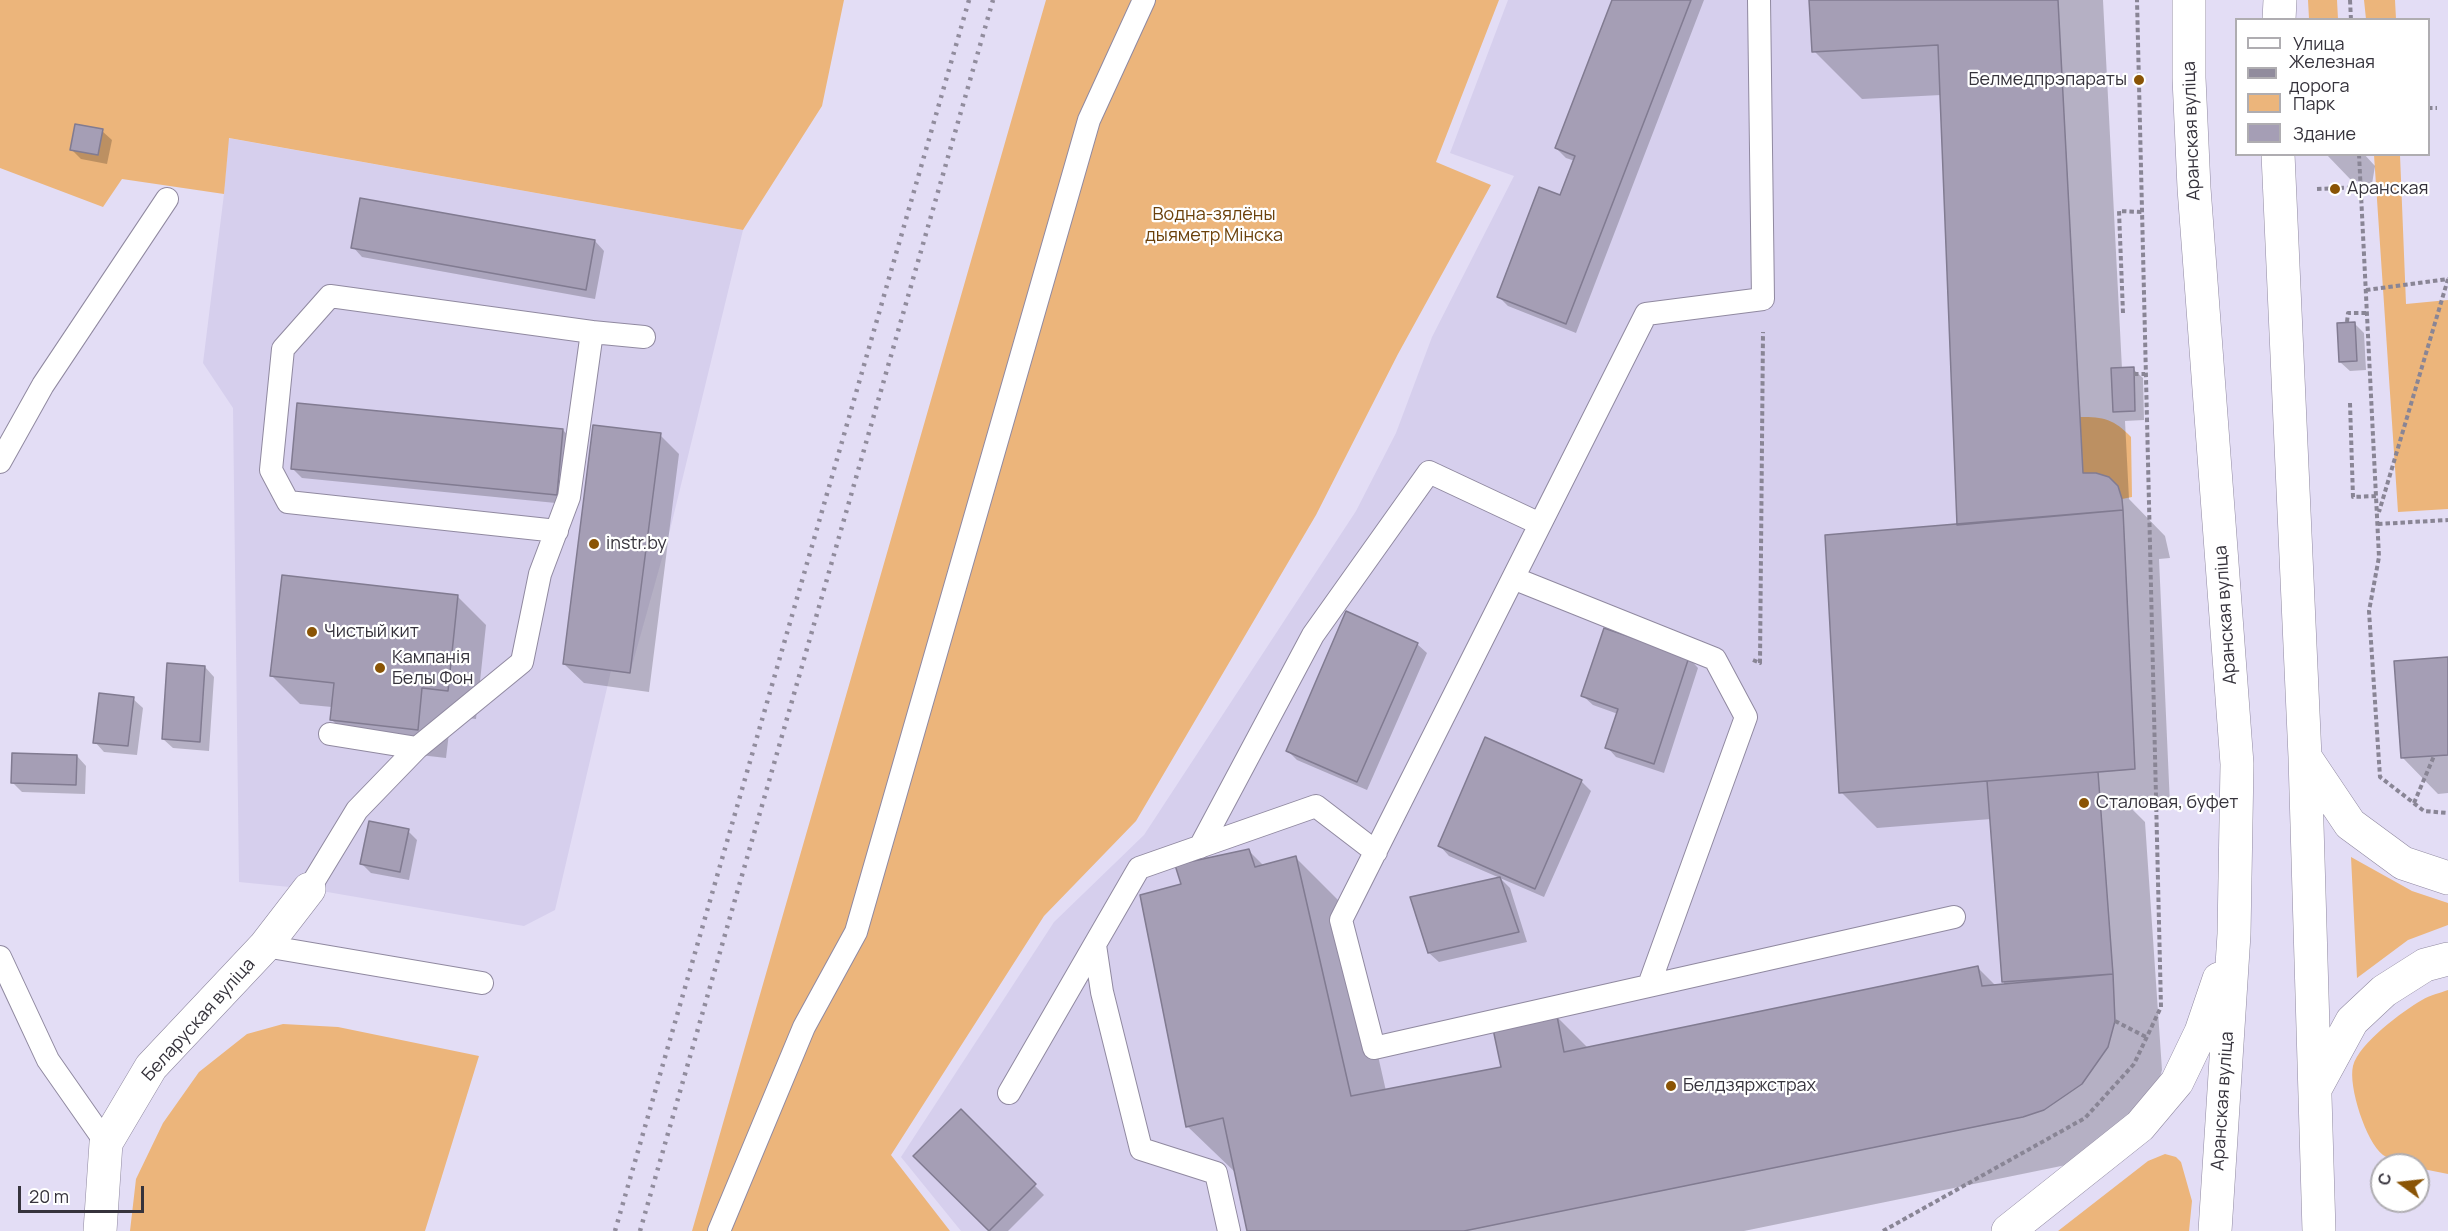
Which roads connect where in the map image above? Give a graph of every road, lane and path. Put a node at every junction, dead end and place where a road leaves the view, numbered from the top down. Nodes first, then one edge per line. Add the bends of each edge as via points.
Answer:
1 (1143, 0) edge
2 (1759, 0) edge
3 (2137, 0) edge
4 (2189, 0) edge
5 (2280, 0) edge
6 (2350, 0) edge
7 (2279, 18) edge
8 (2351, 18) edge
9 (2430, 108) edge
10 (2437, 108) dead end
11 (2278, 156) edge
12 (2359, 156) edge
13 (167, 199) dead end
14 (2142, 212) junction
15 (2366, 290) junction
16 (1763, 298) junction
17 (2367, 313) junction
18 (2123, 314) dead end
19 (2347, 322) dead end
20 (592, 332) junction
21 (644, 337) dead end
22 (2134, 374) dead end
23 (2145, 374) junction
24 (2350, 403) dead end
25 (0, 462) edge
26 (2377, 496) junction
27 (2378, 517) junction
28 (2448, 520) edge
29 (1540, 524) junction
30 (2378, 524) junction
31 (557, 531) junction
32 (1513, 578) junction
33 (1749, 658) dead end
34 (330, 734) dead end
35 (417, 748) junction
36 (2434, 756) dead end
37 (2305, 757) junction
38 (2414, 803) junction
39 (2448, 813) edge
40 (1200, 847) junction
41 (1376, 852) junction
42 (2448, 878) edge
43 (309, 889) joint
44 (1954, 916) dead end
45 (2234, 934) junction
46 (1095, 945) junction
47 (265, 946) junction
48 (0, 957) edge
49 (2448, 959) edge
50 (482, 983) dead end
51 (1649, 985) junction
52 (2115, 1021) dead end
53 (2146, 1037) junction
54 (2314, 1091) junction
55 (1009, 1093) dead end
56 (106, 1143) junction
57 (100, 1231) edge
58 (719, 1231) edge
59 (1229, 1231) edge
60 (1883, 1231) edge
61 (2008, 1231) edge
62 (2215, 1231) edge
63 (2319, 1231) edge

1 - 58 lane via 1089,120 856,932 804,1027
2 - 16 lane
3 - 14 path
4 - 45 main road, Аранская вуліца via 2194,188 2237,764
5 - 7 main road
6 - 8 path
9 - 10 path
11 - 37 main road
12 - 15 path
13 - 25 lane via 43,385
14 - 18 path via 2119,211
14 - 23 path
15 - 17 path
15 - 27 path via 2448,279
16 - 29 lane via 1646,314
16 - 33 path via 1760,663
17 - 19 path via 2348,313
17 - 26 path
20 - 21 lane
20 - 31 lane via 569,497
20 - 31 lane via 330,296 283,349 271,470 288,502
22 - 23 path
23 - 53 path via 2161,1007
24 - 26 path via 2353,497
26 - 27 path
27 - 30 path
28 - 30 path
29 - 32 lane
29 - 40 lane via 1429,472 1313,635
30 - 38 path via 2379,557 2368,610 2380,777
31 - 35 lane via 540,574 522,662
32 - 41 lane
32 - 51 lane via 1715,659 1746,717
34 - 35 lane
35 - 43 lane via 357,810
36 - 38 path
37 - 42 main road via 2350,824 2403,863
37 - 54 main road
38 - 39 path via 2424,811
40 - 41 lane via 1316,806
40 - 46 lane via 1139,868
41 - 51 lane via 1341,920 1374,1047
43 - 47 main road, Беларуская вуліца
44 - 51 lane
45 - 61 main road via 2201,1032 2177,1082 2140,1126
45 - 62 main road, Аранская вуліца
46 - 55 lane
46 - 59 lane via 1102,992 1141,1149 1216,1173
47 - 50 lane
47 - 56 main road, Беларуская вуліца via 151,1067
48 - 56 lane via 48,1060
49 - 54 main road via 2425,965 2384,991 2352,1021
52 - 53 path
53 - 60 path via 2134,1064 2085,1118
54 - 63 main road
56 - 57 main road, Беларуская вуліца

